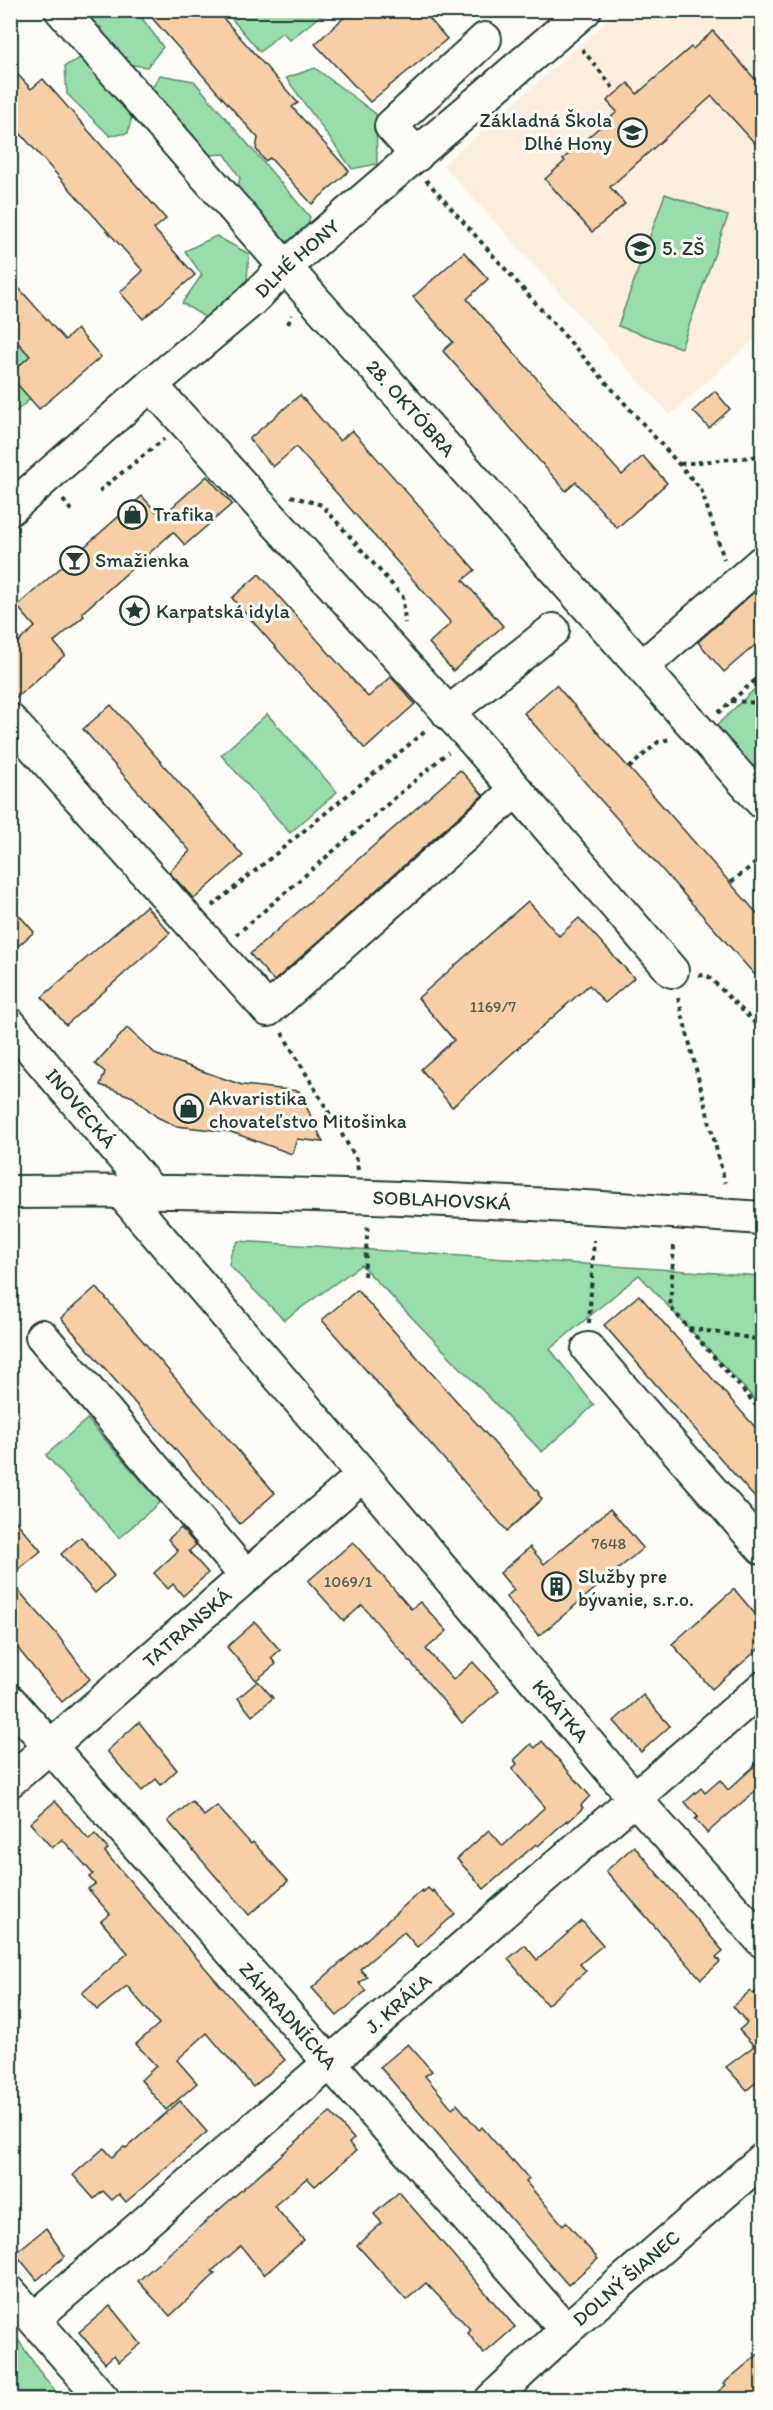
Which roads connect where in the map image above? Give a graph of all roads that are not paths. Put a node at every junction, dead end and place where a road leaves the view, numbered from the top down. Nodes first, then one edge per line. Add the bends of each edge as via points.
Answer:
1 (61, 10) edge
2 (585, 10) edge
3 (485, 39) dead end
4 (413, 158) junction
5 (285, 267) junction
6 (151, 385) junction
7 (10, 510) edge
8 (762, 562) edge
9 (553, 630) dead end
10 (642, 667) junction
11 (10, 720) edge
12 (458, 723) junction
13 (516, 790) junction
14 (762, 802) edge
15 (672, 971) road end
16 (10, 1024) edge
17 (10, 1191) edge
18 (136, 1192) junction
19 (762, 1218) edge
20 (42, 1336) dead end
21 (588, 1350) road end
22 (363, 1475) junction
23 (762, 1548) edge
24 (246, 1576) junction
25 (762, 1689) edge
26 (10, 1701) edge
27 (49, 1746) junction
28 (10, 1781) edge
29 (634, 1798) junction
30 (762, 1941) edge
31 (330, 2063) junction
32 (762, 2160) edge
33 (10, 2292) edge
34 (34, 2319) junction
35 (567, 2330) junction
36 (104, 2400) edge
37 (490, 2400) edge

1 - 5 street, 28. OKTÓBRA
2 - 4 street, DLHÉ HONY
3 - 4 street via 391,126
4 - 5 street, DLHÉ HONY
5 - 6 street, DLHÉ HONY
5 - 10 street, 28. OKTÓBRA
6 - 7 street, DLHÉ HONY
6 - 12 street
8 - 10 street
9 - 12 street
10 - 14 street, 28. OKTÓBRA
11 - 13 street via 268,1010
12 - 13 street
13 - 15 street
16 - 18 street, INOVECKÁ
17 - 18 street, SOBLAHOVSKÁ
18 - 19 street, SOBLAHOVSKÁ via 363,1195
18 - 22 street
20 - 24 street
21 - 23 street
22 - 24 street, TATRANSKÁ
22 - 29 street, KRÁTKA
24 - 27 street, TATRANSKÁ
25 - 29 street, J. KRÁĽA
26 - 27 street, ZÁHRADNÍCKA
27 - 28 street, TATRANSKÁ
27 - 31 street, ZÁHRADNÍCKA
29 - 30 street, KRÁTKA
29 - 31 street, J. KRÁĽA
31 - 34 street, J. KRÁĽA
31 - 35 street, ZÁHRADNÍCKA
32 - 35 street, DOLNÝ ŠIANEC
33 - 34 street
34 - 36 street
35 - 37 street, DOLNÝ ŠIANEC

